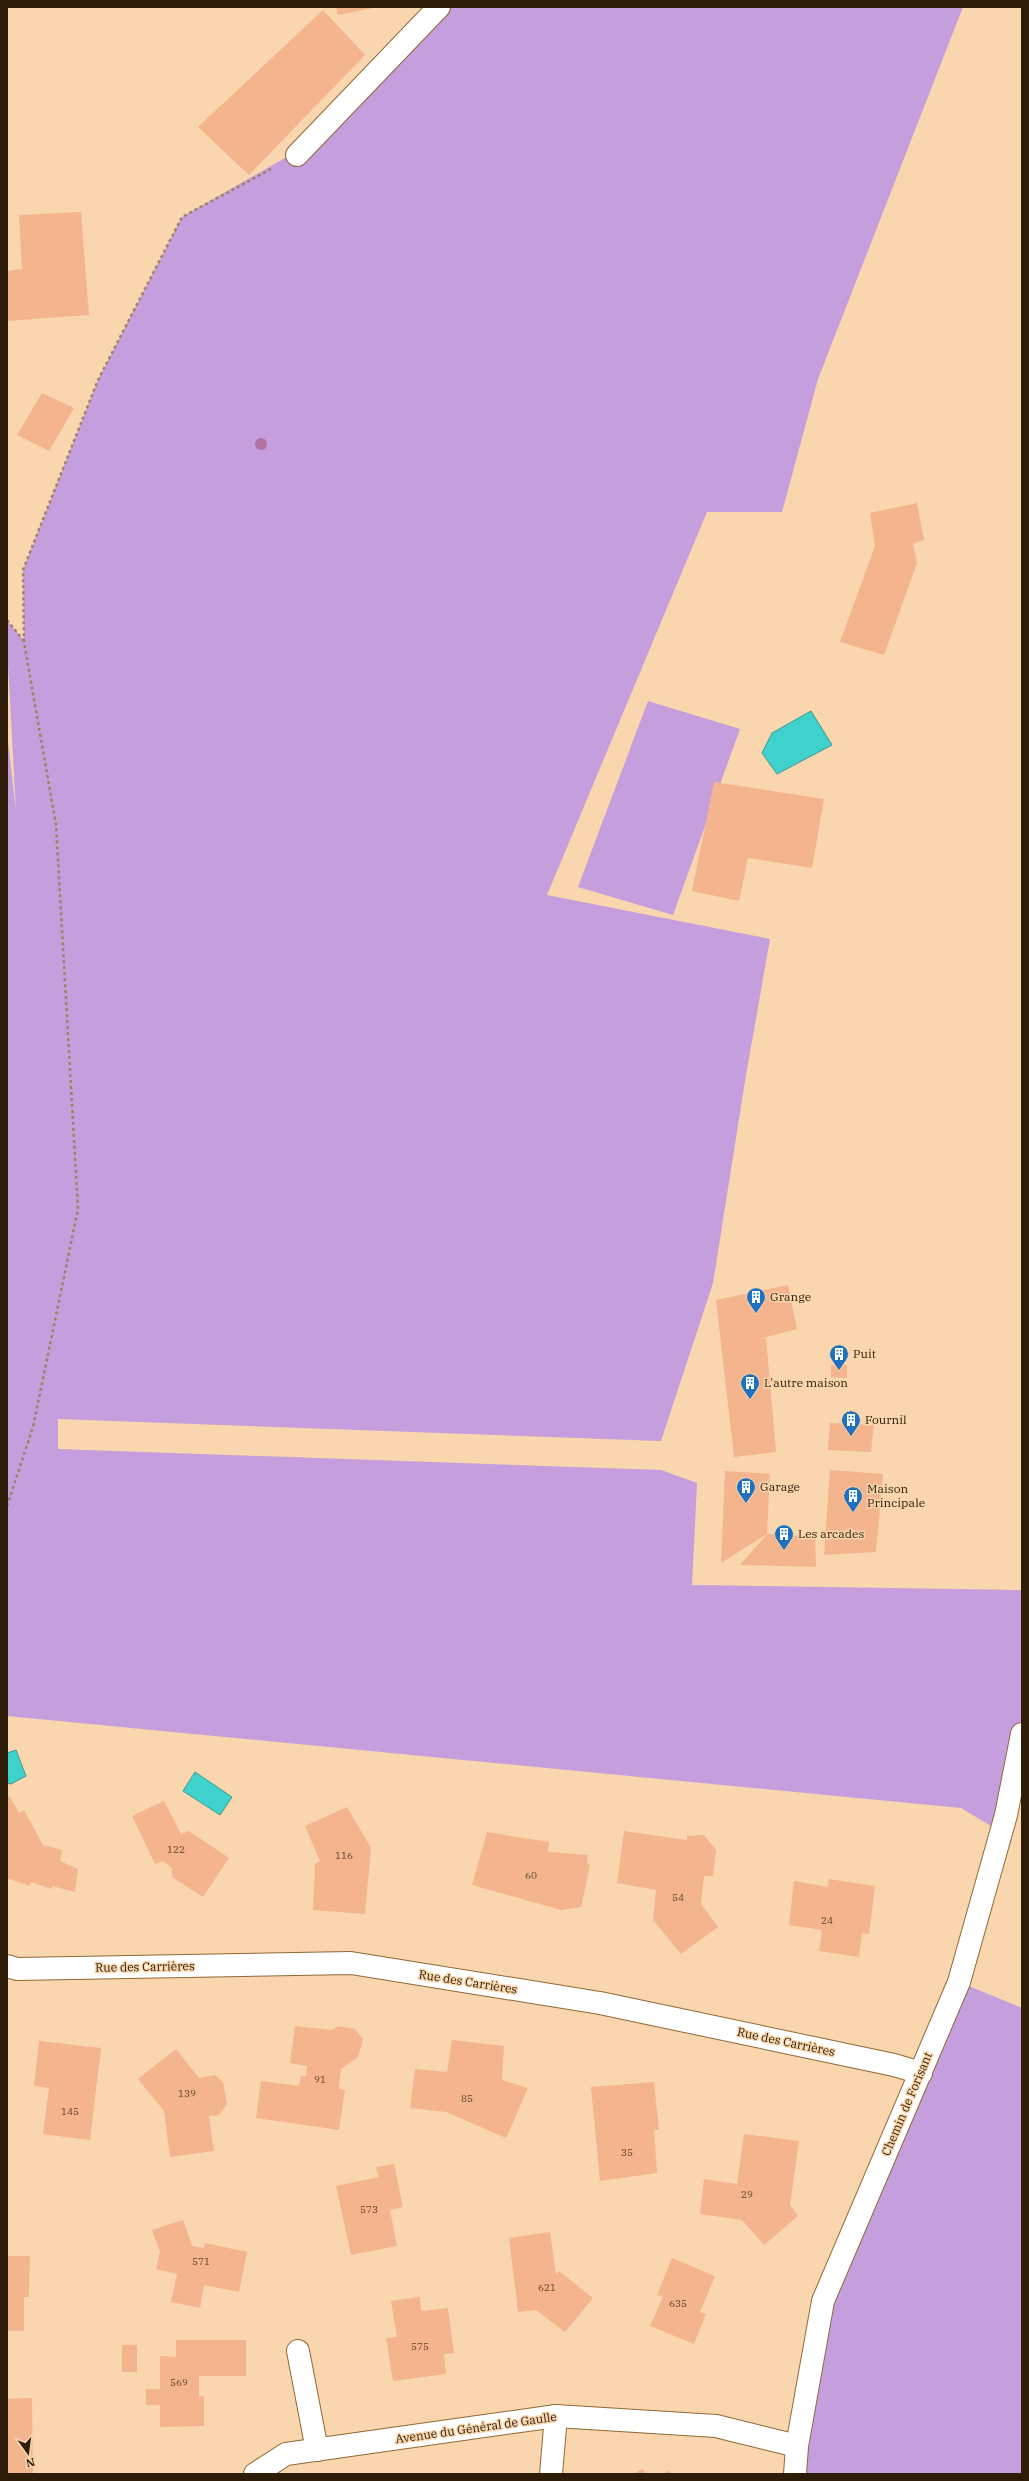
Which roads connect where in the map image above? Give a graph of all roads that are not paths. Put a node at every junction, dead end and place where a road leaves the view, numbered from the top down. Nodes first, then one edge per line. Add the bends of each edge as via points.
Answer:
1 (439, 7) edge
2 (297, 155) road end
3 (1022, 1734) edge
4 (7, 1966) edge
5 (921, 2073) junction
6 (298, 2352) dead end
7 (556, 2416) junction
8 (797, 2446) junction
9 (316, 2450) junction
10 (255, 2474) edge
11 (550, 2474) edge
12 (795, 2474) edge

1 - 2 street
3 - 5 street, Chemin de Forisant via 1006,1815 959,1982
4 - 5 street, Rue des Carrières via 17,1969 351,1963 600,2003 894,2065
5 - 8 street, Chemin de Forisant via 823,2301
6 - 9 street
7 - 8 street, Avenue du Général de Gaulle via 716,2426
7 - 9 street, Avenue du Général de Gaulle
7 - 11 street
8 - 12 street, Chemin de Forisant
9 - 10 street, Avenue du Général de Gaulle via 286,2454

